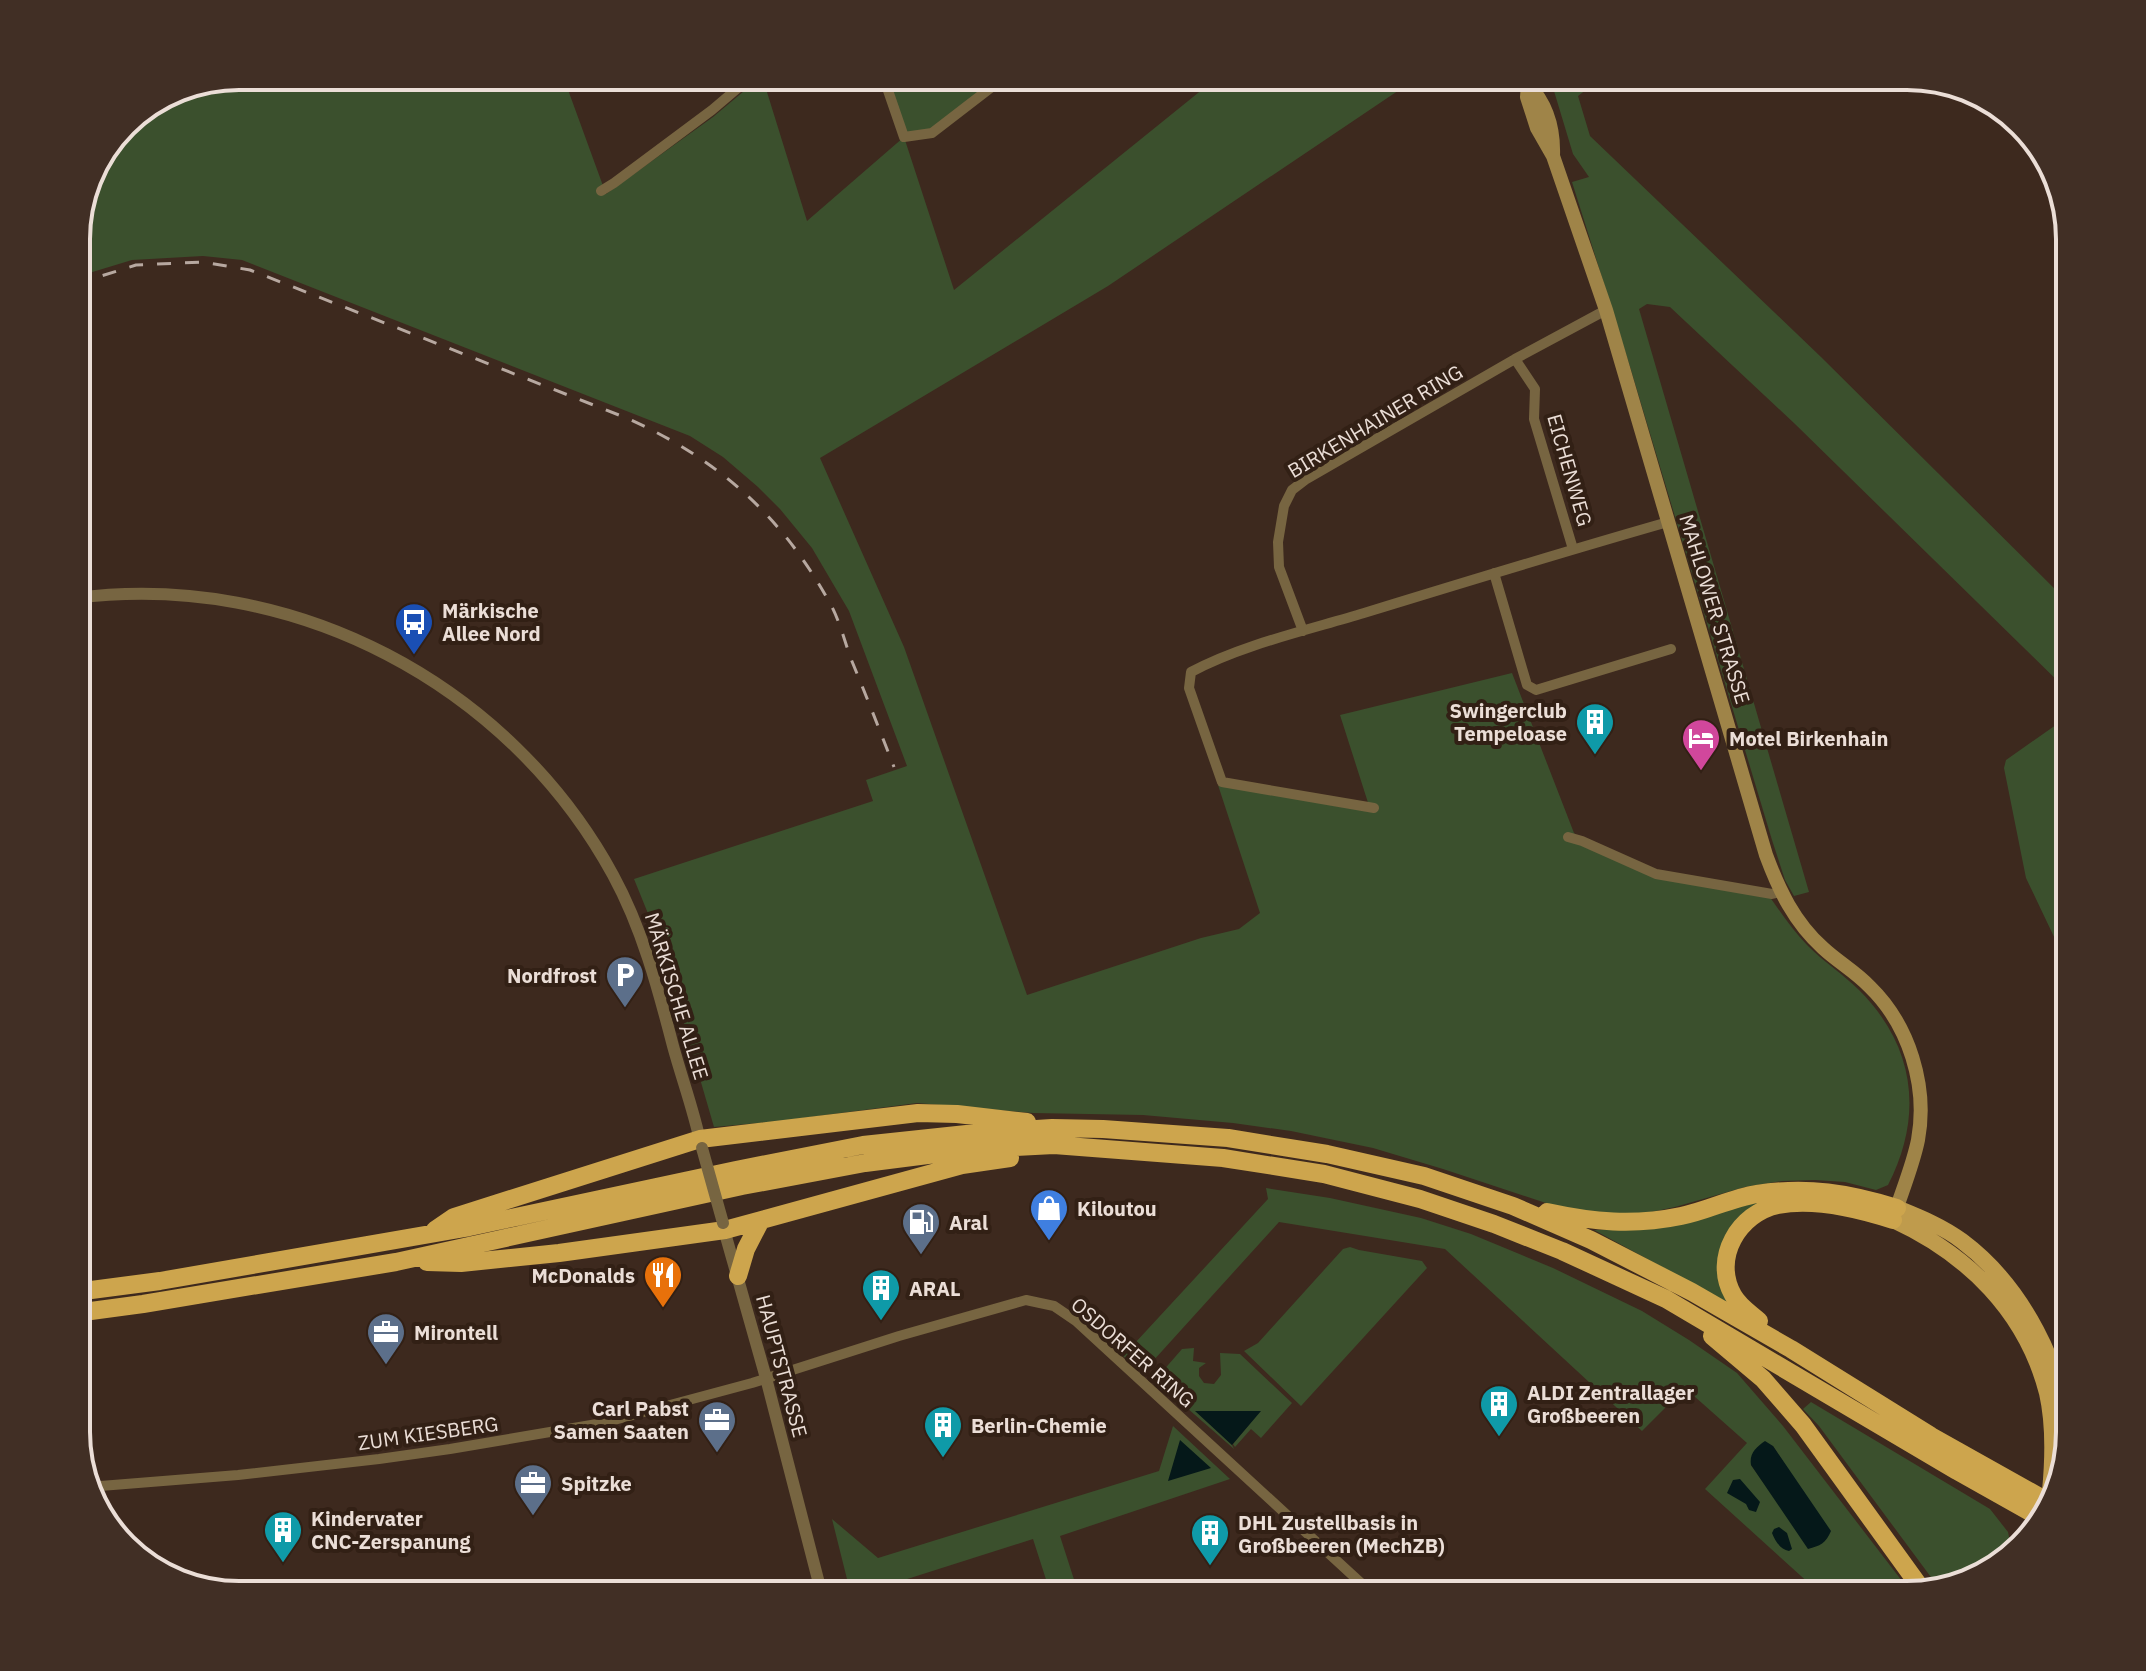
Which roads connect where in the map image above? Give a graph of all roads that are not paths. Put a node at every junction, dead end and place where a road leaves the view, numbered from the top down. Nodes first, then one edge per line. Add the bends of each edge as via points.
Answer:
1 (736, 90) edge
2 (888, 90) edge
3 (988, 90) edge
4 (1527, 90) edge
5 (601, 191) dead end
6 (1606, 310) junction
7 (1515, 359) junction
8 (1668, 522) junction
9 (1573, 549) junction
10 (1494, 573) junction
11 (90, 597) edge
12 (1303, 631) junction
13 (1671, 649) dead end
14 (1374, 808) dead end
15 (1568, 837) dead end
16 (1780, 892) junction
17 (1052, 1128) junction
18 (701, 1144) junction
19 (1099, 1148) junction
20 (1513, 1206) junction
21 (1895, 1214) junction
22 (761, 1220) junction
23 (724, 1226) junction
24 (429, 1233) junction
25 (396, 1262) junction
26 (738, 1276) junction
27 (90, 1290) edge
28 (1666, 1299) junction
29 (90, 1311) edge
30 (1791, 1349) junction
31 (766, 1378) junction
32 (2056, 1382) edge
33 (2050, 1472) edge
34 (100, 1486) edge
35 (2025, 1499) junction
36 (2040, 1500) edge
37 (2034, 1510) edge
38 (818, 1581) edge
39 (1359, 1581) edge
40 (1916, 1581) edge

1 - 5 street
2 - 3 street via 904,137 932,133
4 - 6 main road, MAHLOWER STRASSE
6 - 7 street, BIRKENHAINER RING
6 - 8 main road, MAHLOWER STRASSE
7 - 9 street, EICHENWEG via 1535,389 1534,419
7 - 12 street, BIRKENHAINER RING via 1292,490 1284,506 1279,567
8 - 9 street
8 - 16 main road, MAHLOWER STRASSE
9 - 10 street
10 - 12 street
10 - 13 street via 1527,685 1536,690
11 - 18 street, MÄRKISCHE ALLEE via 175,594 228,600 303,619 409,665 490,723 553,786 614,876 655,978
12 - 14 street via 1191,672 1189,688 1222,782
15 - 16 street via 1656,874
16 - 21 main road, MAHLOWER STRASSE via 1811,936 1872,988 1904,1034 1918,1078 1921,1114
17 - 18 highway via 918,1113
17 - 20 highway via 1228,1138 1289,1147 1424,1176
17 - 24 highway via 863,1145
18 - 23 street, HAUPTSTRASSE, bridge
18 - 24 highway via 454,1217
19 - 22 highway via 962,1165
19 - 25 highway via 975,1149 865,1163
19 - 28 highway via 1282,1167 1420,1199 1562,1251
20 - 21 highway via 1580,1220 1638,1221 1683,1216 1759,1193 1807,1190 1852,1194
20 - 30 highway via 1634,1261
21 - 30 highway via 1788,1204 1756,1212 1739,1228 1726,1268 1733,1295
21 - 32 main road via 1927,1220 1962,1241 1996,1272 2022,1303
21 - 33 main road via 1953,1253 2013,1315 2047,1394
22 - 23 highway
22 - 26 highway
23 - 25 highway via 559,1253 461,1263
23 - 26 street, HAUPTSTRASSE
24 - 27 highway
25 - 29 highway
26 - 31 street, HAUPTSTRASSE
28 - 35 highway via 1957,1471
28 - 40 highway via 1775,1392
30 - 35 highway
31 - 34 street, ZUM KIESBERG via 603,1423 450,1449
31 - 38 street, HAUPTSTRASSE
31 - 39 street, OSDORFER RING via 1026,1300 1054,1306
35 - 36 highway
35 - 37 highway

